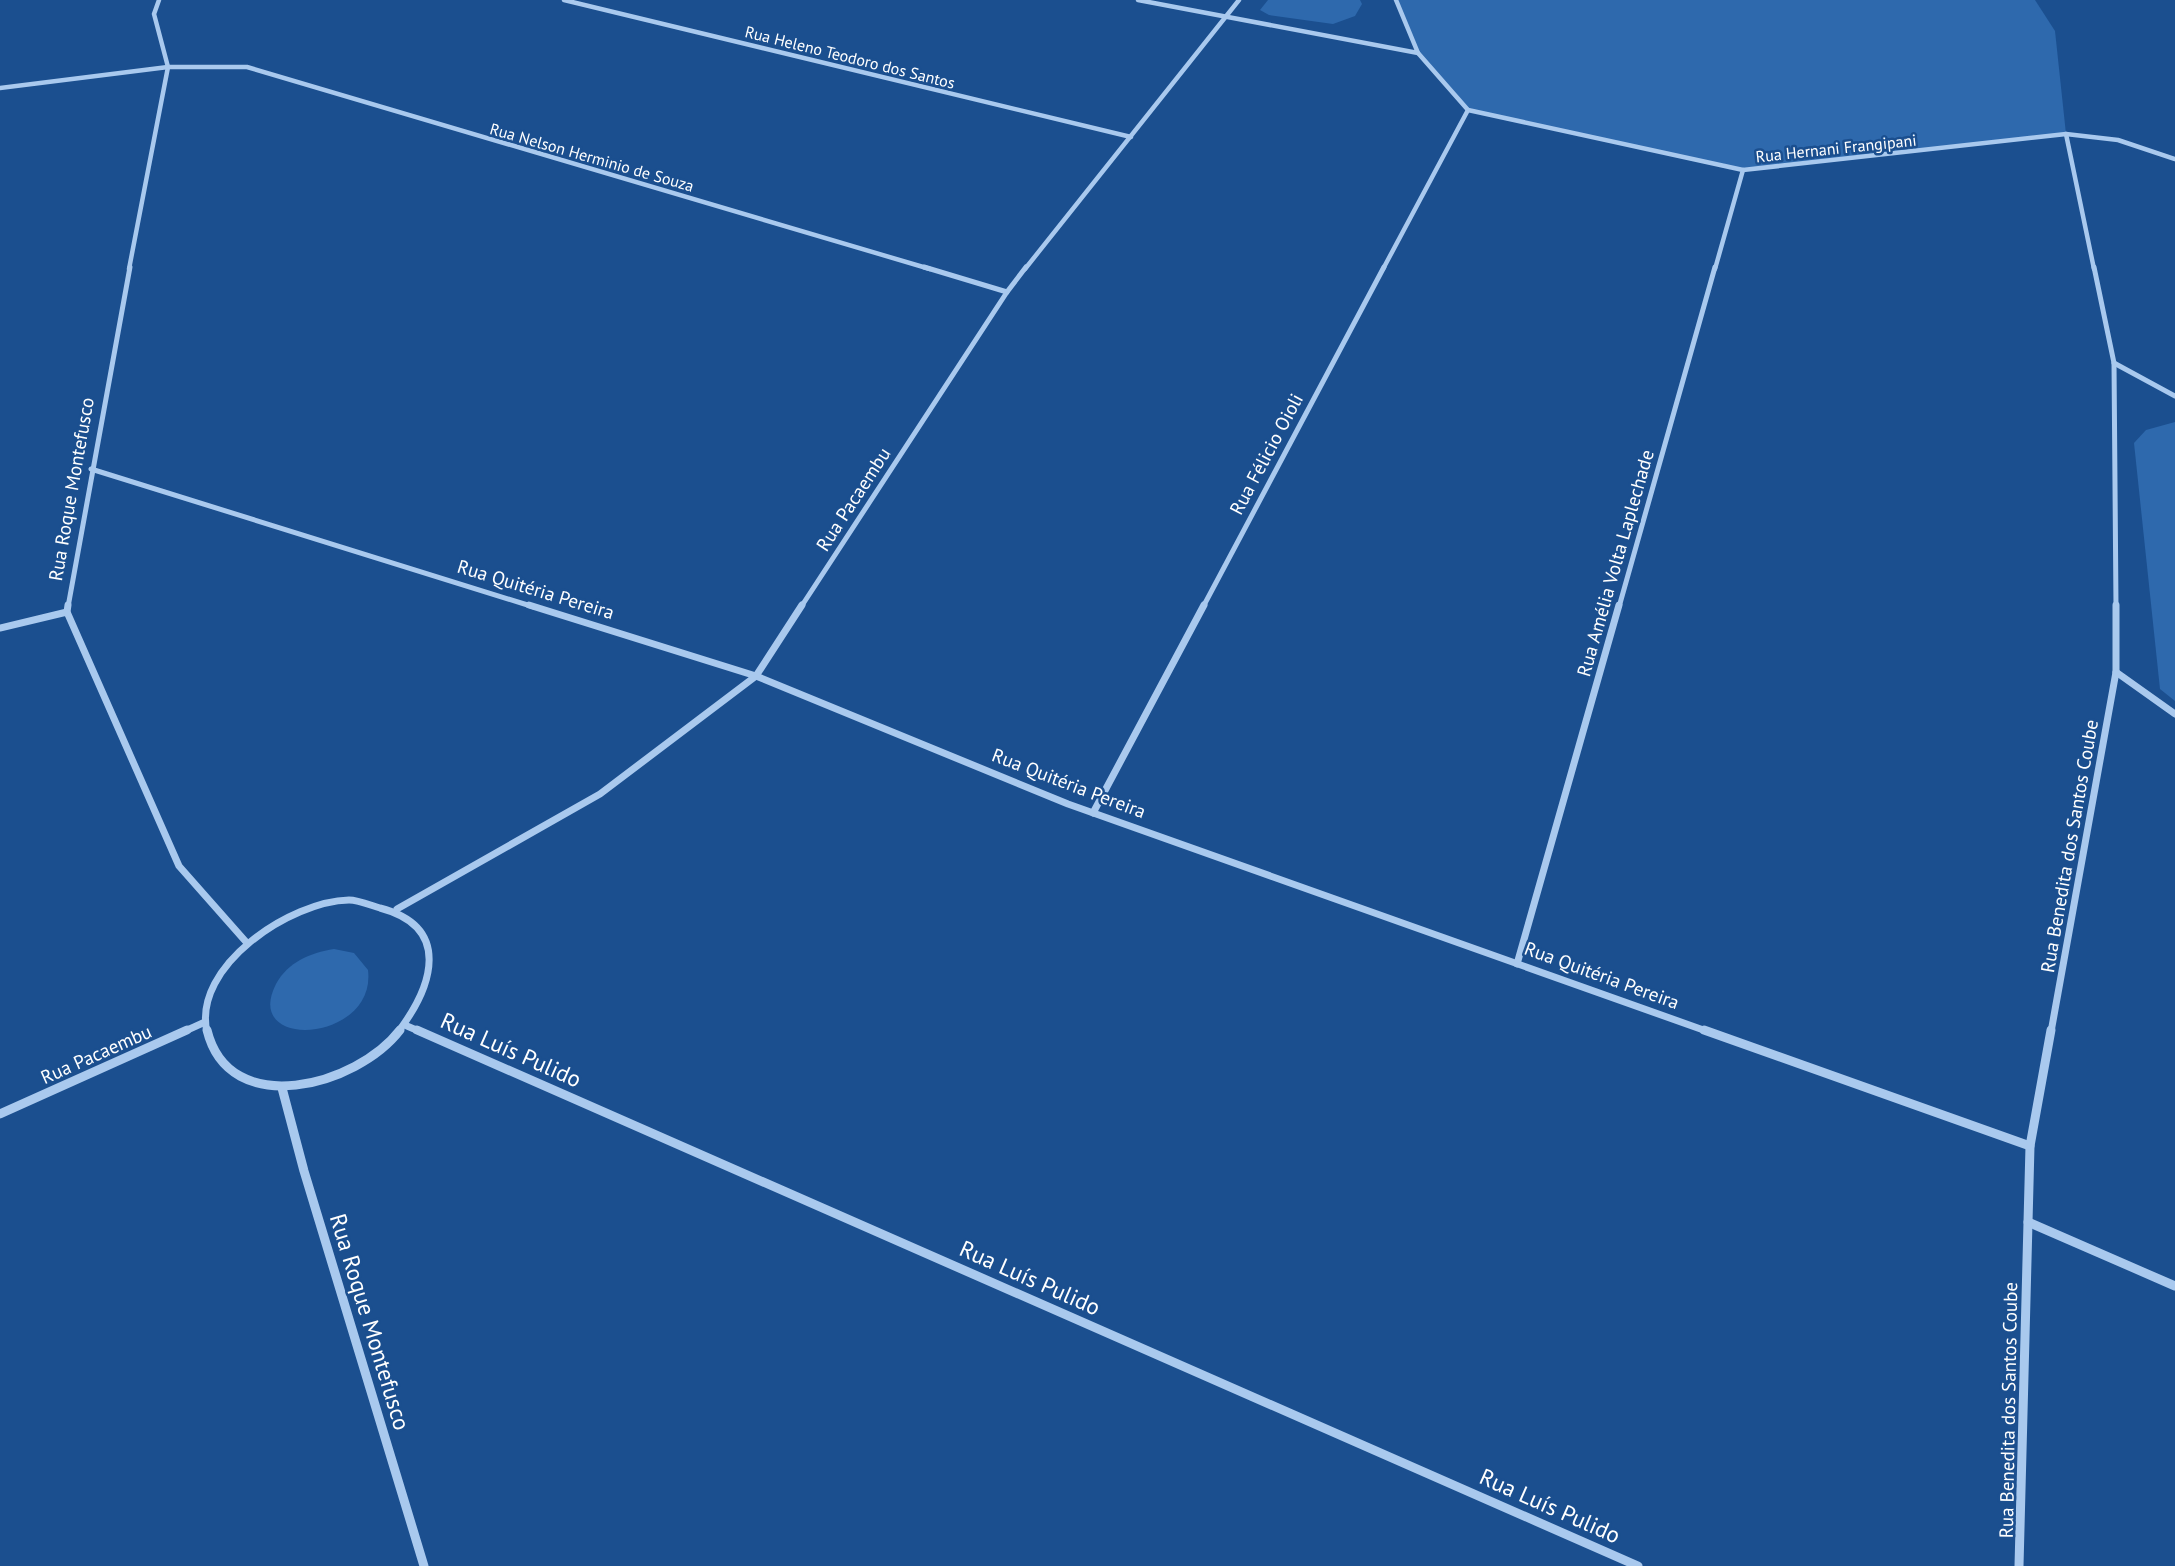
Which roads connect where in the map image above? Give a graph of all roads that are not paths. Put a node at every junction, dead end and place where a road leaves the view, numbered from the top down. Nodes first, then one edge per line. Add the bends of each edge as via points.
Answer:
1 (159, 0) edge
2 (564, 0) edge
3 (1138, 0) edge
4 (1240, 0) edge
5 (1396, 0) edge
6 (1224, 19) junction
7 (1418, 53) junction
8 (168, 67) junction
9 (0, 88) edge
10 (1468, 110) junction
11 (2066, 134) junction
12 (1130, 137) junction
13 (2175, 159) edge
14 (1743, 170) junction
15 (1007, 292) junction
16 (2114, 363) junction
17 (2175, 396) edge
18 (91, 469) junction
19 (67, 612) junction
20 (0, 628) edge
21 (2116, 672) junction
22 (757, 676) junction
23 (2175, 714) edge
24 (1093, 813) junction
25 (397, 909) junction
26 (247, 943) junction
27 (1517, 964) junction
28 (205, 1022) junction
29 (407, 1026) junction
30 (282, 1088) junction
31 (0, 1114) edge
32 (2030, 1146) junction
33 (2028, 1222) junction
34 (2175, 1286) edge
35 (424, 1566) edge
36 (1638, 1566) edge
37 (2020, 1566) edge

1 - 8 street, Rua Roque Montefusco via 154,14
2 - 12 street, Rua Heleno Teodoro dos Santos
3 - 6 street
4 - 6 street, Rua Pacaembu
5 - 7 street
6 - 7 street
6 - 12 street, Rua Pacaembu
7 - 10 street
8 - 9 street, Rua Nelson Herminio de Souza
8 - 15 street, Rua Nelson Herminio de Souza via 247,67
8 - 18 street, Rua Roque Montefusco
10 - 14 street, Rua Hernani Frangipani
10 - 24 street, Rua Félicio Oioli
11 - 13 street, Rua Hernani Frangipani via 2118,140
11 - 14 street, Rua Hernani Frangipani
11 - 16 street, Rua Benedita dos Santos Coube
12 - 15 street, Rua Pacaembu
14 - 27 street, Rua Amélia Volta Laplechade
15 - 22 street, Rua Pacaembu
16 - 17 street
16 - 21 street, Rua Benedita dos Santos Coube
18 - 19 street, Rua Roque Montefusco
18 - 22 street, Rua Quitéria Pereira
19 - 20 street
19 - 26 street via 179,866
21 - 23 street
21 - 32 street, Rua Benedita dos Santos Coube
22 - 24 street, Rua Quitéria Pereira
22 - 25 street, Rua Pacaembu via 600,794
24 - 27 street, Rua Quitéria Pereira
25 - 26 street via 376,902 324,903 288,917
25 - 29 street via 417,925 430,958 424,998
26 - 28 street via 210,995
27 - 32 street, Rua Quitéria Pereira
28 - 30 street via 210,1048 225,1069 251,1083
28 - 31 street, Rua Pacaembu
29 - 30 street via 364,1063 337,1077
29 - 36 street, Rua Luís Pulido
30 - 35 street, Rua Roque Montefusco
32 - 33 street, Rua Benedita dos Santos Coube
33 - 34 street
33 - 37 street, Rua Benedita dos Santos Coube

